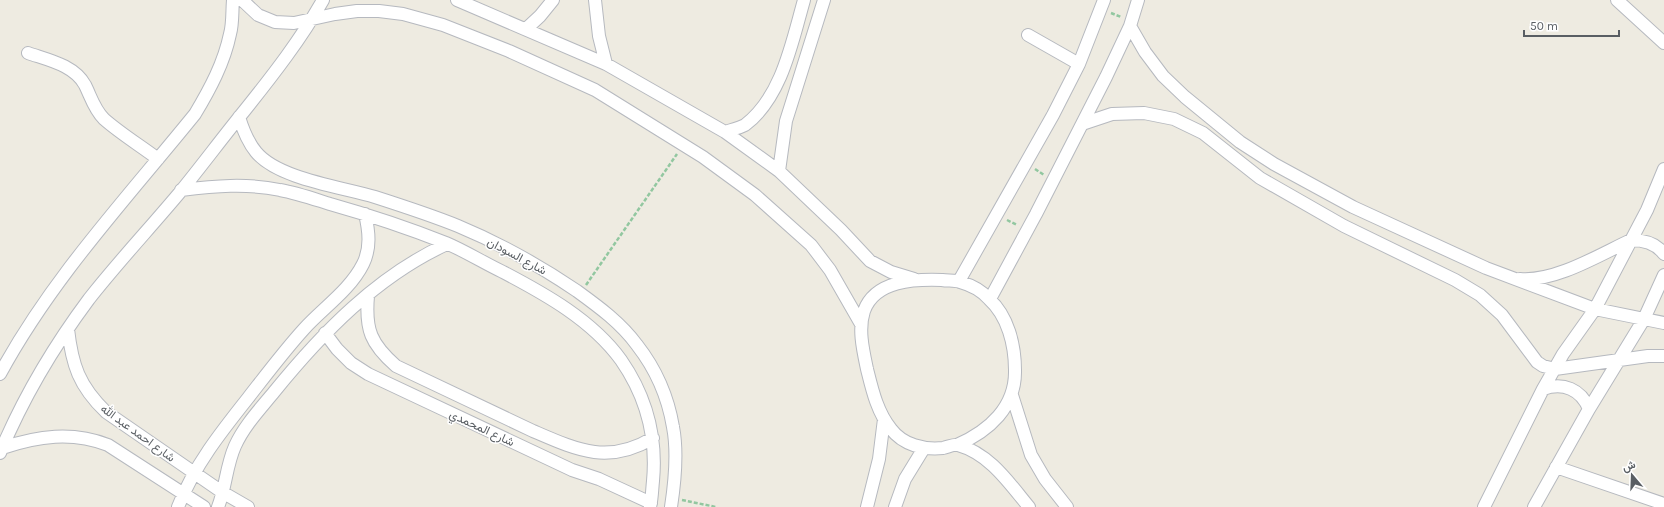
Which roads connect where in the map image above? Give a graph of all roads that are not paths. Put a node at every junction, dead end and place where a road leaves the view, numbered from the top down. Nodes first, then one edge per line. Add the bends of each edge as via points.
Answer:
1 (233, 0) edge
2 (242, 0) edge
3 (324, 0) edge
4 (457, 0) edge
5 (553, 0) edge
6 (596, 0) edge
7 (804, 0) edge
8 (824, 0) edge
9 (1138, 0) edge
10 (1617, 0) edge
11 (1103, 5) edge
12 (313, 18) junction
13 (1130, 23) junction
14 (526, 29) junction
15 (1028, 35) dead end
16 (1664, 43) edge
17 (28, 53) dead end
18 (606, 64) junction
19 (1079, 64) junction
20 (239, 118) junction
21 (1082, 124) junction
22 (724, 132) junction
23 (158, 159) junction
24 (1664, 169) edge
25 (778, 171) junction
26 (181, 190) junction
27 (365, 214) junction
28 (1631, 240) junction
29 (447, 244) junction
30 (1664, 254) edge
31 (1508, 276) junction
32 (1662, 279) edge
33 (917, 280) junction
34 (959, 281) junction
35 (1664, 295) edge
36 (368, 296) junction
37 (990, 299) junction
38 (1595, 309) junction
39 (1644, 319) junction
40 (1664, 323) edge
41 (861, 324) junction
42 (68, 329) junction
43 (325, 333) junction
44 (1664, 356) edge
45 (1618, 360) junction
46 (1554, 369) junction
47 (0, 374) edge
48 (1543, 389) junction
49 (1012, 395) junction
50 (1589, 409) junction
51 (884, 419) junction
52 (653, 438) junction
53 (957, 445) junction
54 (924, 448) junction
55 (1, 450) edge
56 (1556, 467) junction
57 (194, 473) junction
58 (222, 492) junction
59 (183, 494) junction
60 (671, 502) edge
61 (1664, 504) edge
62 (650, 505) edge
63 (178, 507) edge
64 (204, 507) edge
65 (218, 507) edge
66 (248, 507) edge
67 (867, 507) edge
68 (895, 507) edge
69 (1029, 507) edge
70 (1067, 507) edge
71 (1484, 507) edge
72 (1534, 507) edge

1 - 23 street via 231,33 209,91
2 - 12 street via 258,15 276,22 294,23
3 - 12 street
4 - 14 street
5 - 14 street
6 - 18 street via 599,36
7 - 22 street via 790,48 773,92 744,126
8 - 25 street via 786,121
9 - 13 street
10 - 16 street
11 - 19 street
12 - 20 street via 272,77
12 - 41 street via 357,11 403,14 443,25 509,51 595,90 703,156 755,195 811,245 830,270
13 - 21 street
13 - 31 street via 1145,52 1163,76 1184,97 1240,142 1353,207 1461,258
14 - 18 street
15 - 19 street
17 - 23 street via 75,72 86,86 95,108 104,119
18 - 22 street
19 - 34 street via 1026,164
20 - 26 street
20 - 60 street, شارع السودان via 245,136 257,153 272,166 291,174 374,197 458,226 489,240 542,269 616,322 637,344 654,370 666,397 676,457
21 - 37 street
21 - 46 street via 1112,114 1144,113 1174,119 1203,133 1260,178 1344,226 1455,280 1480,296 1502,315 1537,362
22 - 25 street
23 - 47 street via 82,250 30,324
24 - 28 street
25 - 33 street via 870,261 891,272
26 - 27 street, شارع السودان via 212,186 256,186 281,190
26 - 42 street via 112,271
27 - 29 street, شارع السودان
27 - 57 street via 369,230 368,248 363,264 354,278 304,329 278,360 213,442
28 - 30 street via 1651,243
28 - 31 street via 1554,275 1528,279
28 - 38 street
29 - 36 street via 404,266
29 - 52 street, شارع السودان via 532,287 579,319 600,337 620,359 636,383
31 - 38 street
32 - 35 street
32 - 39 street
33 - 34 street
33 - 41 street via 883,289 872,298 864,310
34 - 37 street via 977,289
36 - 43 street
36 - 52 street, شارع المحمدي via 366,316 371,336 381,353 396,366 553,440 591,452 623,452 639,447
37 - 49 street via 1011,336 1015,356
38 - 39 street
38 - 46 street
39 - 40 street
39 - 45 street
41 - 51 street via 867,369
42 - 55 street via 44,367
42 - 57 street, شارع احمد عبد الله via 71,354 80,378 94,400 121,423
43 - 58 street via 246,427 230,456
43 - 62 street, شارع المحمدي via 351,363 386,383 572,470 599,479
44 - 45 street
45 - 46 street
45 - 50 street
46 - 48 street
48 - 50 street via 1557,386 1571,388 1582,397
48 - 71 street
49 - 53 street via 995,420 983,431
49 - 70 street via 1031,456
50 - 56 street
51 - 54 street via 891,430 901,438 912,445
51 - 67 street via 879,459
52 - 62 street, شارع السودان via 654,472
53 - 54 street
53 - 69 street via 992,465
54 - 68 street via 905,478
55 - 59 street, شارع احمد عبد الله via 41,437 60,435 94,439 108,445
56 - 61 street
56 - 72 street
57 - 58 street, شارع احمد عبد الله
57 - 59 street
58 - 65 street
58 - 66 street, شارع احمد عبد الله
59 - 63 street
59 - 64 street, شارع احمد عبد الله

